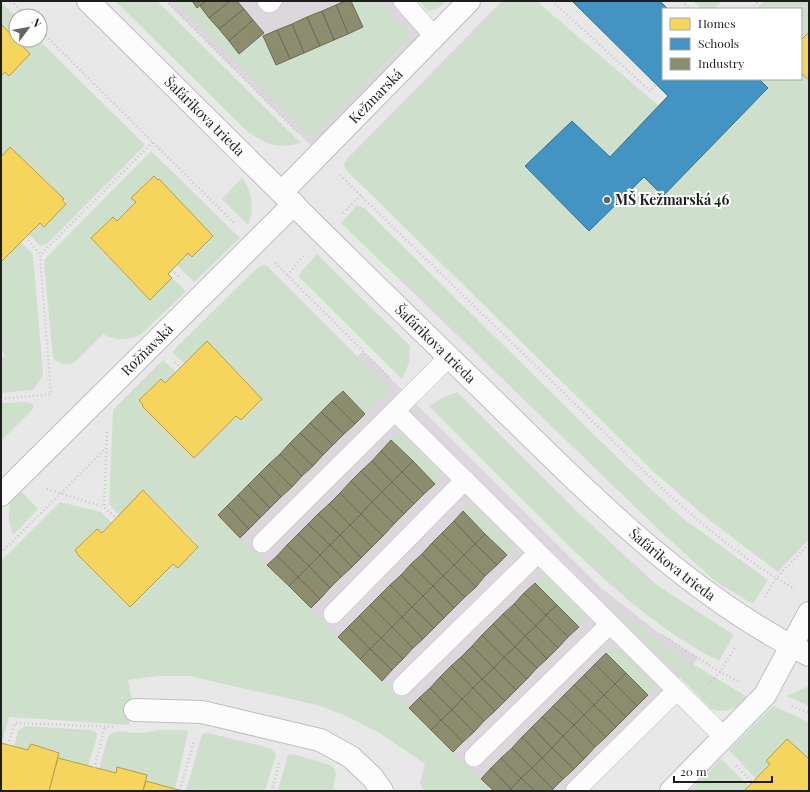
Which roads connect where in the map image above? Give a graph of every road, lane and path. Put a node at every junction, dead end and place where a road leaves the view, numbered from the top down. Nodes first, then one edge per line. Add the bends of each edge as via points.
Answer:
1 (88, 1) edge
2 (166, 1) edge
3 (267, 1) edge
4 (272, 1) edge
5 (402, 1) edge
6 (469, 1) edge
7 (552, 1) edge
8 (759, 1) edge
9 (751, 8) edge
10 (434, 36) junction
11 (656, 85) dead end
12 (153, 142) dead end
13 (319, 154) junction
14 (288, 198) junction
15 (26, 237) dead end
16 (40, 255) junction
17 (449, 357) junction
18 (108, 388) junction
19 (1, 399) edge
20 (394, 411) junction
21 (106, 448) junction
22 (16, 480) junction
23 (465, 480) junction
24 (61, 494) junction
25 (1, 495) edge
26 (104, 507) junction
27 (116, 518) dead end
28 (262, 543) dead end
29 (1, 553) edge
30 (538, 553) junction
31 (796, 590) dead end
32 (333, 614) dead end
33 (809, 614) edge
34 (610, 624) junction
35 (800, 650) edge
36 (402, 686) dead end
37 (677, 690) junction
38 (135, 710) dead end
39 (202, 712) junction
40 (105, 727) junction
41 (119, 727) dead end
42 (724, 737) junction
43 (8, 745) dead end
44 (474, 757) dead end
45 (94, 768) dead end
46 (180, 790) dead end
47 (382, 791) edge
48 (575, 791) edge
49 (671, 791) edge

1 - 14 street, Šafárikova trieda
2 - 13 path
3 - 4 lane
5 - 10 lane
6 - 10 street, Kežmarská
7 - 11 path via 650,91
8 - 9 path
10 - 13 street, Kežmarská
12 - 16 path
13 - 14 street, Kežmarská
13 - 31 path via 700,523
14 - 17 street, Šafárikova trieda
14 - 18 street, Rožňavská
15 - 16 path
16 - 19 path via 51,394
17 - 20 lane
17 - 35 street, Šafárikova trieda via 603,506 654,551 741,616
18 - 21 path
18 - 22 street, Rožňavská
20 - 23 lane
20 - 28 lane
21 - 24 path
21 - 26 path
22 - 24 path
22 - 25 street, Rožňavská
23 - 30 lane
23 - 32 lane
24 - 26 path
24 - 29 path
26 - 27 path
30 - 34 lane
30 - 36 lane
33 - 35 street
34 - 37 lane
34 - 44 lane
35 - 42 street via 765,695
37 - 42 lane
37 - 48 lane
38 - 39 street
39 - 46 path
39 - 47 street via 320,740 351,757 373,778
40 - 41 path
40 - 43 path via 15,723
40 - 45 path
42 - 49 street

